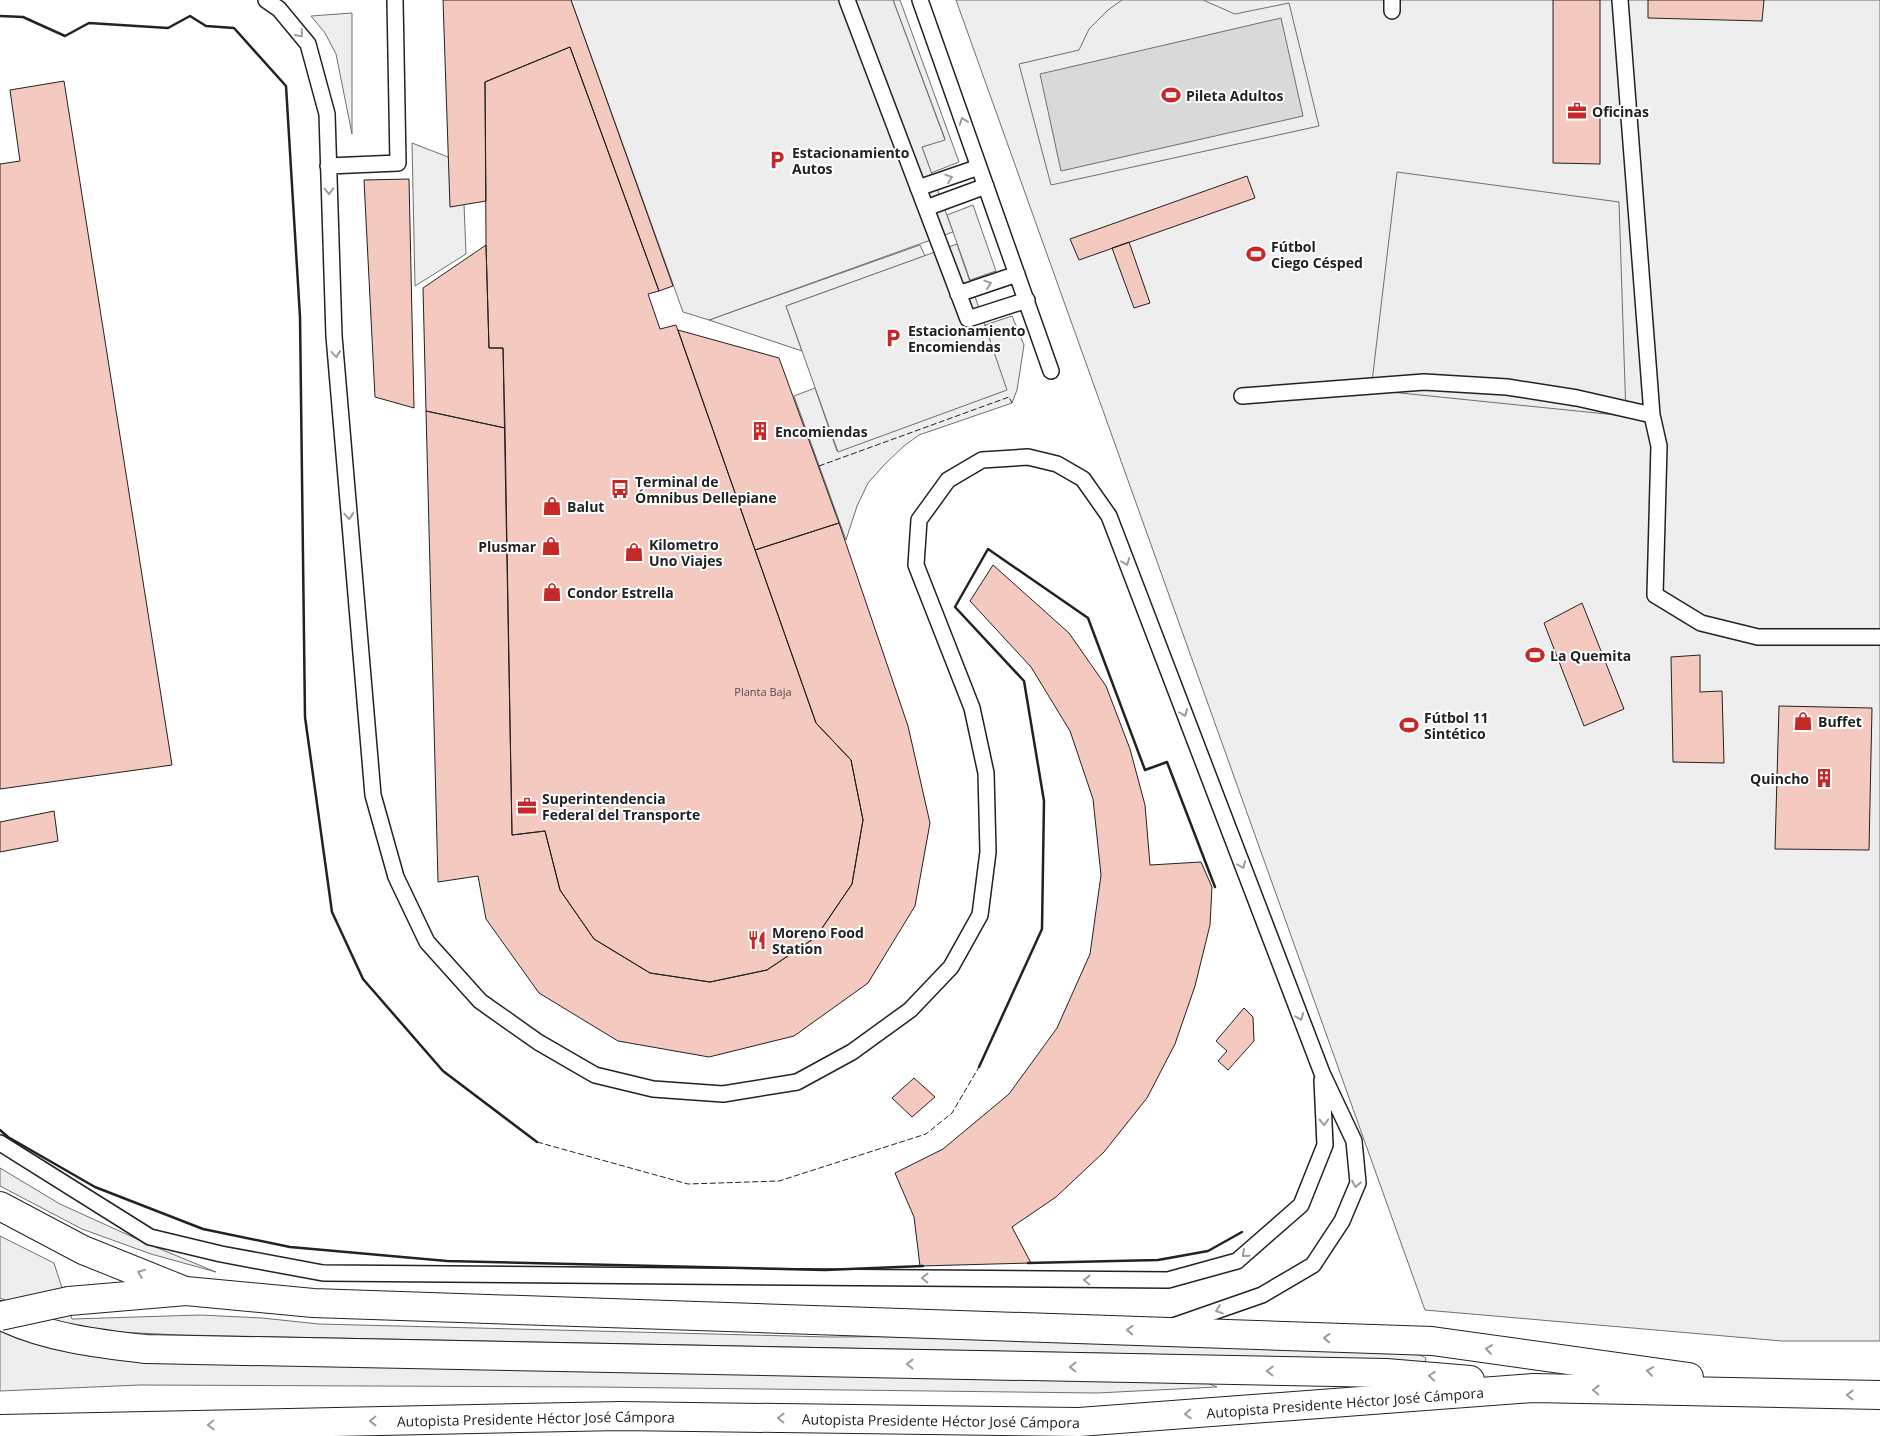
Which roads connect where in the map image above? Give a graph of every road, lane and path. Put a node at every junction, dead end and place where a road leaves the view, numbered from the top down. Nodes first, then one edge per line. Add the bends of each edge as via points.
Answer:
1 (266, 0) edge
2 (395, 0) edge
3 (847, 0) edge
4 (920, 0) edge
5 (1620, 0) edge
6 (328, 166) junction
7 (979, 167) junction
8 (986, 186) junction
9 (918, 188) junction
10 (926, 208) junction
11 (1017, 274) junction
12 (958, 294) junction
13 (1026, 300) junction
14 (1051, 371) dead end
15 (1242, 396) dead end
16 (1652, 415) junction
17 (1880, 637) edge
18 (1322, 1073) junction
19 (0, 1143) edge
20 (0, 1206) edge
21 (186, 1291) junction
22 (0, 1315) edge
23 (1157, 1331) junction
24 (1533, 1388) junction
25 (1820, 1394) junction
26 (1880, 1395) edge
27 (0, 1429) edge

1 -> 6 lane via 308,44 327,114
2 - 6 lane via 398,163
3 - 9 lane
7 -> 4 lane
5 - 16 lane
6 -> 18 lane via 334,336 372,796 396,877 427,942 480,1001 538,1042 595,1075 653,1088 724,1094 797,1082 852,1052 910,1010 951,967 980,915 988,852 984,763 972,708 916,565 919,520 948,480 982,460 1028,457 1057,464 1083,479 1109,516
7 - 8 lane
9 -> 7 lane
8 - 10 lane
8 - 11 lane
9 - 10 lane
10 - 12 lane
12 -> 11 lane
11 - 13 lane
12 - 13 lane via 968,319
13 - 14 lane
15 - 16 lane via 1424,382 1560,395
16 - 17 lane via 1659,446 1655,595 1702,623 1758,637
18 -> 19 lane via 1325,1145 1301,1205 1237,1261 1168,1280 323,1273 150,1237
18 -> 23 lane via 1354,1141 1358,1183 1342,1221 1313,1265 1262,1296
21 -> 20 highway via 83,1250
21 - 22 highway, bridge via 69,1300
23 -> 21 highway via 313,1302
24 -> 22 highway via 1386,1373 146,1349 91,1344
25 -> 23 highway via 1432,1341
25 -> 24 highway, Autopista Presidente Héctor José Cámpora
24 -> 27 highway, Autopista Presidente Héctor José Cámpora via 1079,1422 620,1416
26 -> 25 highway, Autopista Presidente Héctor José Cámpora

